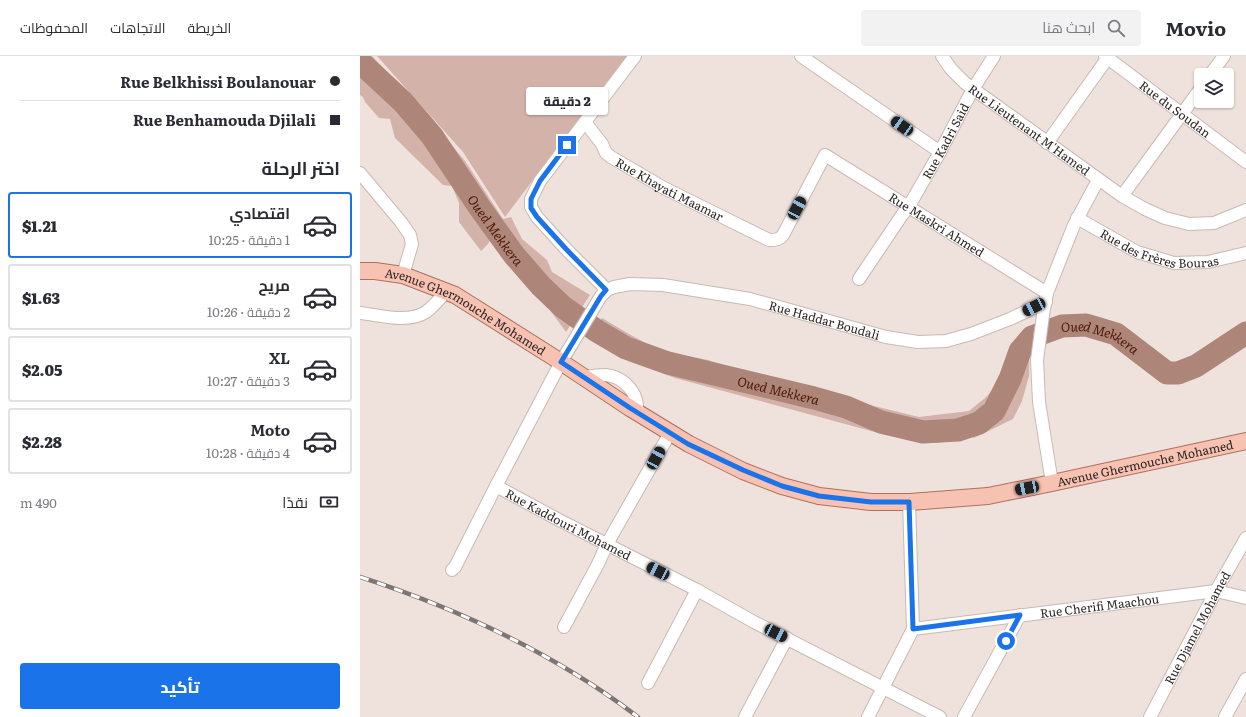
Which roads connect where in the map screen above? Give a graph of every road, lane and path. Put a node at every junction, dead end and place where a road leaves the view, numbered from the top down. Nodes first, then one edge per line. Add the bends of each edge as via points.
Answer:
1 (635, 56) edge
2 (801, 56) edge
3 (942, 56) edge
4 (994, 56) edge
5 (1224, 56) edge
6 (1107, 57) edge
7 (1215, 68) edge
8 (972, 89) junction
9 (1194, 98) edge
10 (1182, 114) junction
11 (585, 122) junction
12 (1047, 143) junction
13 (940, 152) junction
14 (825, 155) joint
15 (1246, 162) edge
16 (360, 173) edge
17 (1098, 180) junction
18 (1122, 196) junction
19 (909, 206) junction
20 (1246, 210) edge
21 (1077, 218) junction
22 (1246, 253) edge
23 (360, 271) edge
24 (403, 275) junction
25 (860, 279) dead end
26 (446, 292) junction
27 (604, 293) junction
28 (1047, 297) junction
29 (360, 312) edge
30 (561, 362) junction
31 (670, 433) junction
32 (1246, 441) edge
33 (1052, 483) junction
34 (496, 486) junction
35 (909, 502) junction
36 (1246, 538) edge
37 (607, 544) junction
38 (452, 570) dead end
39 (697, 590) junction
40 (1216, 591) junction
41 (1246, 598) edge
42 (1020, 615) junction
43 (564, 627) dead end
44 (913, 629) junction
45 (787, 638) junction
46 (1246, 679) edge
47 (648, 683) dead end
48 (883, 688) junction
49 (745, 717) edge
50 (868, 717) edge
51 (940, 717) edge
52 (964, 717) edge
53 (1150, 717) edge
54 (1225, 717) edge

1 - 11 street
2 - 13 street
3 - 8 street, Rue Lieutenant M'Hamed via 951,69
4 - 8 street, Rue Kadri Said
5 - 7 street
6 - 10 street, Rue du Soudan
6 - 12 street
8 - 12 street, Rue Lieutenant M'Hamed
8 - 13 street, Rue Kadri Said
9 - 10 street
10 - 15 street, Rue du Soudan
10 - 18 street
11 - 14 street, Rue Khayati Maamar via 611,157 664,188 768,240 783,235
11 - 27 street via 540,181 531,199 531,208
12 - 17 street, Rue Lieutenant M'Hamed
13 - 19 street, Rue Kadri Said
14 - 19 street, Rue Maskri Ahmed
16 - 24 street via 410,235 412,244
17 - 18 street, Rue Lieutenant M'Hamed
17 - 21 street
18 - 20 street, Rue Lieutenant M'Hamed via 1165,218 1189,224 1214,223
19 - 25 street, Rue Kadri Said
19 - 28 street, Rue Maskri Ahmed
21 - 22 street, Rue des Frères Bouras via 1137,252 1174,264 1208,262
21 - 28 street
23 - 24 main road, Avenue Ghermouche Mohamed
24 - 26 main road, Avenue Ghermouche Mohamed
26 - 29 street via 426,311 406,318
26 - 30 main road, Avenue Ghermouche Mohamed via 455,295
27 - 28 street, Rue Haddar Boudali via 614,287 630,284 663,284 750,299 886,337 918,342 946,341 971,334 1010,319
27 - 30 street
28 - 33 street via 1037,360 1039,402
30 - 31 main road, Avenue Ghermouche Mohamed
30 - 34 street
31 - 35 main road, Avenue Ghermouche Mohamed via 688,444 782,486 819,496 871,502
31 - 37 street
32 - 33 main road, Avenue Ghermouche Mohamed
33 - 35 main road, Avenue Ghermouche Mohamed via 988,496
34 - 37 street, Rue Kaddouri Mohamed
34 - 38 street
35 - 44 street
36 - 40 street, Rue Djamel Mohamed
37 - 39 street, Rue Kaddouri Mohamed
37 - 43 street
39 - 45 street, Rue Kaddouri Mohamed
39 - 47 street
40 - 41 street
40 - 42 street, Rue Cherifi Maachou
40 - 53 street, Rue Djamel Mohamed
42 - 44 street, Rue Cherifi Maachou
42 - 52 street
44 - 48 street
45 - 48 street, Rue Kaddouri Mohamed
45 - 49 street
46 - 54 street
48 - 50 street
48 - 51 street, Rue Kaddouri Mohamed

